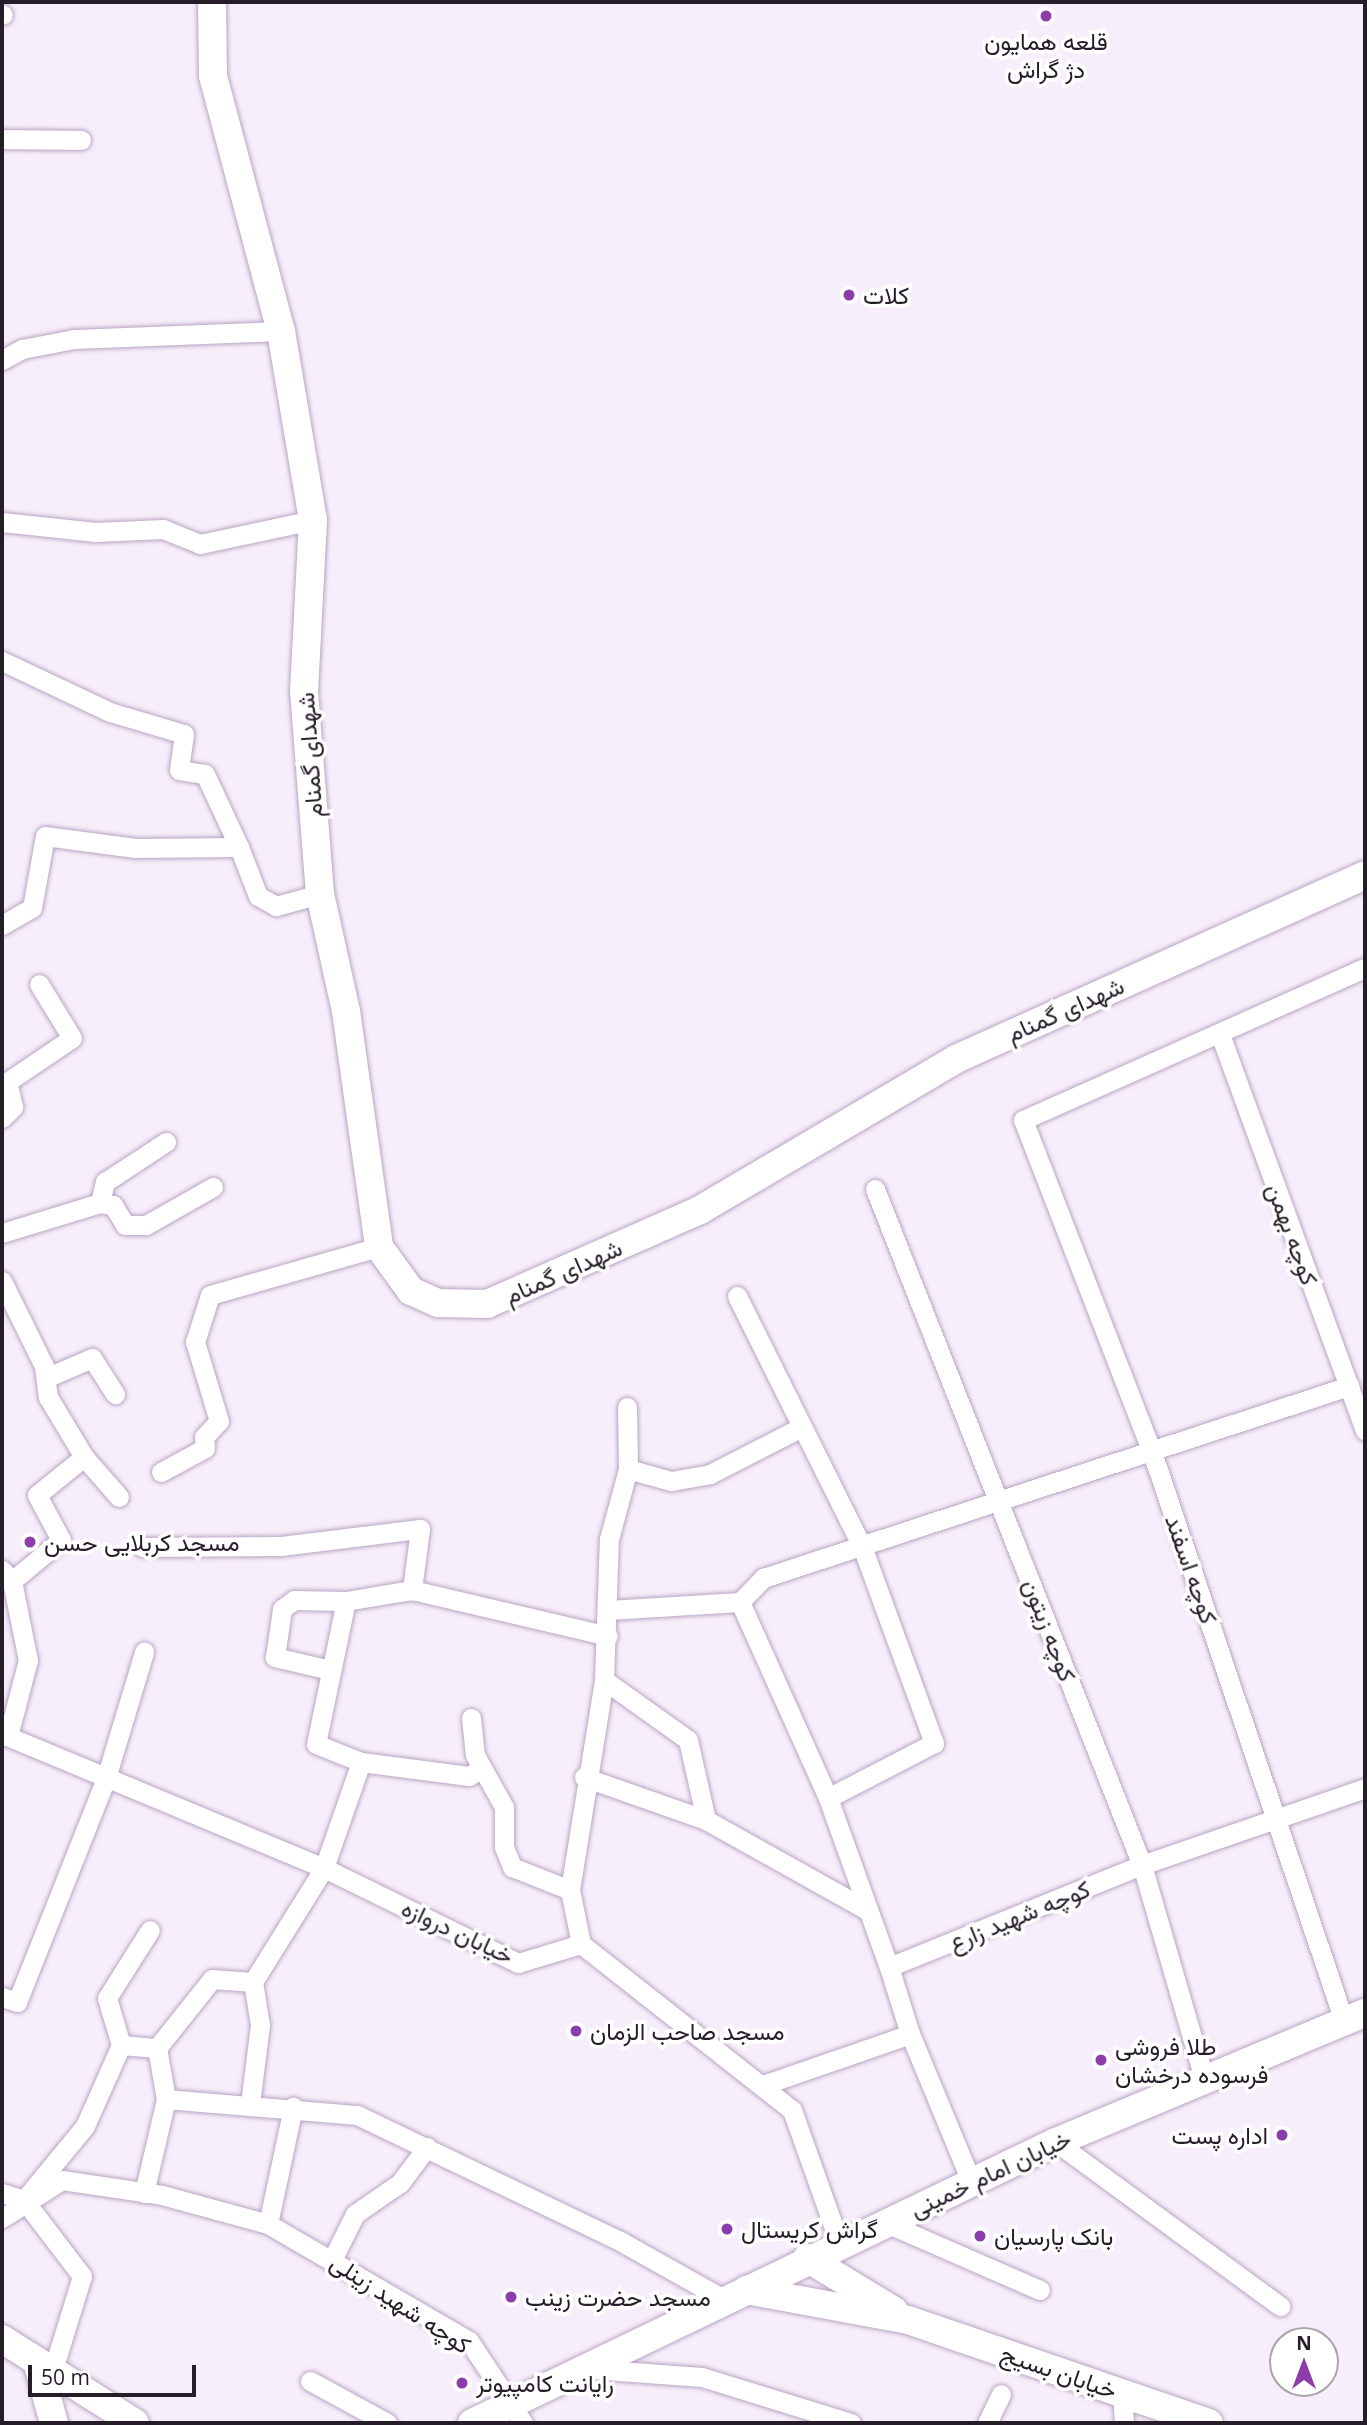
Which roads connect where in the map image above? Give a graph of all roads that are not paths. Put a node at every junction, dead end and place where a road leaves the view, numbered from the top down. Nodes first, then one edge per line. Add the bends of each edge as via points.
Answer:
1 (212, 2) edge
2 (2, 139) edge
3 (81, 139) dead end
4 (282, 331) junction
5 (2, 360) edge
6 (313, 520) junction
7 (2, 522) edge
8 (2, 661) edge
9 (239, 847) junction
10 (1365, 875) edge
11 (320, 894) junction
12 (2, 925) edge
13 (1365, 968) edge
14 (39, 984) dead end
15 (1222, 1037) junction
16 (5, 1077) edge
17 (2, 1118) edge
18 (166, 1142) dead end
19 (213, 1187) dead end
20 (875, 1189) dead end
21 (100, 1203) junction
22 (2, 1233) edge
23 (379, 1247) junction
24 (2, 1280) edge
25 (737, 1296) dead end
26 (8, 1309) edge
27 (48, 1377) junction
28 (1349, 1386) junction
29 (115, 1394) dead end
30 (627, 1407) dead end
31 (802, 1427) junction
32 (1365, 1431) edge
33 (1153, 1455) junction
34 (84, 1457) junction
35 (628, 1469) junction
36 (161, 1472) dead end
37 (119, 1497) dead end
38 (999, 1501) junction
39 (142, 1547) dead end
40 (863, 1549) junction
41 (7, 1575) edge
42 (412, 1590) junction
43 (346, 1601) junction
44 (740, 1602) junction
45 (608, 1611) junction
46 (608, 1636) junction
47 (144, 1652) dead end
48 (330, 1670) junction
49 (604, 1681) junction
50 (471, 1718) dead end
51 (5, 1735) edge
52 (361, 1762) junction
53 (482, 1768) junction
54 (584, 1777) junction
55 (106, 1778) junction
56 (1365, 1788) edge
57 (828, 1798) junction
58 (1280, 1819) junction
59 (706, 1820) junction
60 (1142, 1865) junction
61 (324, 1868) junction
62 (570, 1890) junction
63 (867, 1910) junction
64 (150, 1930) dead end
65 (581, 1944) junction
66 (890, 1967) junction
67 (253, 1982) junction
68 (2, 1997) edge
69 (1355, 2018) edge
70 (910, 2034) junction
71 (121, 2046) junction
72 (157, 2048) junction
73 (1203, 2079) junction
74 (763, 2085) junction
75 (166, 2099) junction
76 (250, 2104) junction
77 (293, 2106) junction
78 (1056, 2141) junction
79 (427, 2147) junction
80 (971, 2181) junction
81 (2, 2193) edge
82 (144, 2193) junction
83 (24, 2200) junction
84 (2, 2218) edge
85 (884, 2222) junction
86 (268, 2224) junction
87 (839, 2242) junction
88 (333, 2258) junction
89 (807, 2258) junction
90 (1040, 2290) dead end
91 (735, 2295) junction
92 (1280, 2306) dead end
93 (908, 2320) junction
94 (2, 2339) edge
95 (45, 2369) junction
96 (591, 2369) junction
97 (310, 2381) dead end
98 (1122, 2393) junction
99 (1002, 2394) dead end
100 (519, 2413) edge
101 (54, 2423) edge
102 (135, 2423) edge
103 (387, 2423) edge
104 (472, 2423) edge
105 (851, 2423) edge
106 (987, 2423) edge
107 (1124, 2423) edge
108 (1209, 2423) edge

1 - 4 street, شهدای گمنام via 213,76
2 - 3 street
4 - 5 street via 74,339 22,349
4 - 6 street, شهدای گمنام
6 - 7 street via 200,544 163,529 95,533
6 - 11 street, شهدای گمنام via 304,691
8 - 9 street via 110,712 184,734 179,769 205,774
9 - 11 street via 258,896 276,906
9 - 12 street via 135,848 45,836 32,908
10 - 23 street, شهدای گمنام via 956,1059 700,1210 487,1304 438,1303 411,1291
11 - 23 street, شهدای گمنام via 346,1011
13 - 15 street
14 - 16 street via 72,1038
15 - 28 street, کوچه بهمن
15 - 33 street, کوچه اسفند via 1023,1120
16 - 17 street via 13,1107
18 - 21 street via 105,1182
19 - 21 street via 134,1227 125,1225 113,1205
20 - 38 street, کوچه زیتون
21 - 22 street
23 - 36 street via 210,1295 195,1342 219,1421 204,1437 205,1448
24 - 26 street
25 - 31 street
26 - 27 street
27 - 29 street via 92,1358
27 - 34 street via 48,1397
28 - 32 street, کوچه بهمن
28 - 33 street
30 - 35 street
31 - 35 street via 710,1474 671,1481
31 - 40 street
33 - 38 street
33 - 58 street, کوچه اسفند
34 - 37 street
34 - 41 street via 37,1495 61,1540
35 - 45 street via 609,1539
38 - 40 street
38 - 60 street, کوچه زیتون
39 - 42 street via 282,1546 420,1529
40 - 44 street via 763,1578
40 - 57 street via 934,1743
41 - 51 street via 28,1660
42 - 43 street
42 - 46 street
43 - 48 street
43 - 48 street via 294,1600 282,1609 275,1657
44 - 45 street
44 - 57 street
45 - 46 street
46 - 49 street
47 - 55 street
48 - 52 street via 316,1744
49 - 54 street
49 - 59 street via 688,1740
50 - 53 street
51 - 55 street, خیابان دروازه
52 - 53 street via 469,1776
52 - 61 street
53 - 62 street via 504,1807 504,1847 512,1867
54 - 59 street
54 - 62 street
55 - 61 street, خیابان دروازه
55 - 68 street via 18,2002
56 - 58 street, کوچه شهید زارع
57 - 63 street
58 - 60 street, کوچه شهید زارع
58 - 69 street, کوچه اسفند
59 - 63 street
60 - 66 street, کوچه شهید زارع
60 - 73 street, کوچه زیتون
61 - 65 street, خیابان دروازه via 518,1962
61 - 67 street
62 - 65 street
63 - 66 street
64 - 71 street via 107,1998
65 - 74 street
66 - 70 street
67 - 72 street via 212,1979
67 - 76 street via 260,2025
69 - 73 street, خیابان امام خمینی
70 - 74 street
70 - 80 street
71 - 72 street
71 - 83 street via 85,2126
72 - 75 street
73 - 78 street, خیابان امام خمینی
74 - 87 street via 792,2110
75 - 76 street
75 - 82 street
76 - 77 street
77 - 79 street via 357,2115
77 - 86 street
78 - 80 street, خیابان امام خمینی
78 - 92 street
79 - 88 street via 400,2183 355,2214
79 - 91 street
80 - 85 street, خیابان امام خمینی
81 - 83 street
82 - 83 street, کوچه شهید زینلی via 62,2180
82 - 86 street, کوچه شهید زینلی
83 - 84 street
83 - 95 street via 82,2276
85 - 87 street, خیابان امام خمینی
85 - 90 street
86 - 88 street, کوچه شهید زینلی
87 - 89 street, خیابان امام خمینی
88 - 100 street, کوچه شهید زینلی via 469,2341
89 - 91 street, خیابان امام خمینی
89 - 93 street, خیابان بسیج
91 - 93 street, خیابان بسیج
91 - 96 street, خیابان امام خمینی
93 - 98 street, خیابان بسیج
94 - 95 street
95 - 101 street
95 - 102 street
96 - 100 street, خیابان امام خمینی
96 - 105 street via 702,2377
97 - 103 street
98 - 107 street
98 - 108 street, خیابان بسیج
99 - 106 street
100 - 104 street, خیابان امام خمینی

